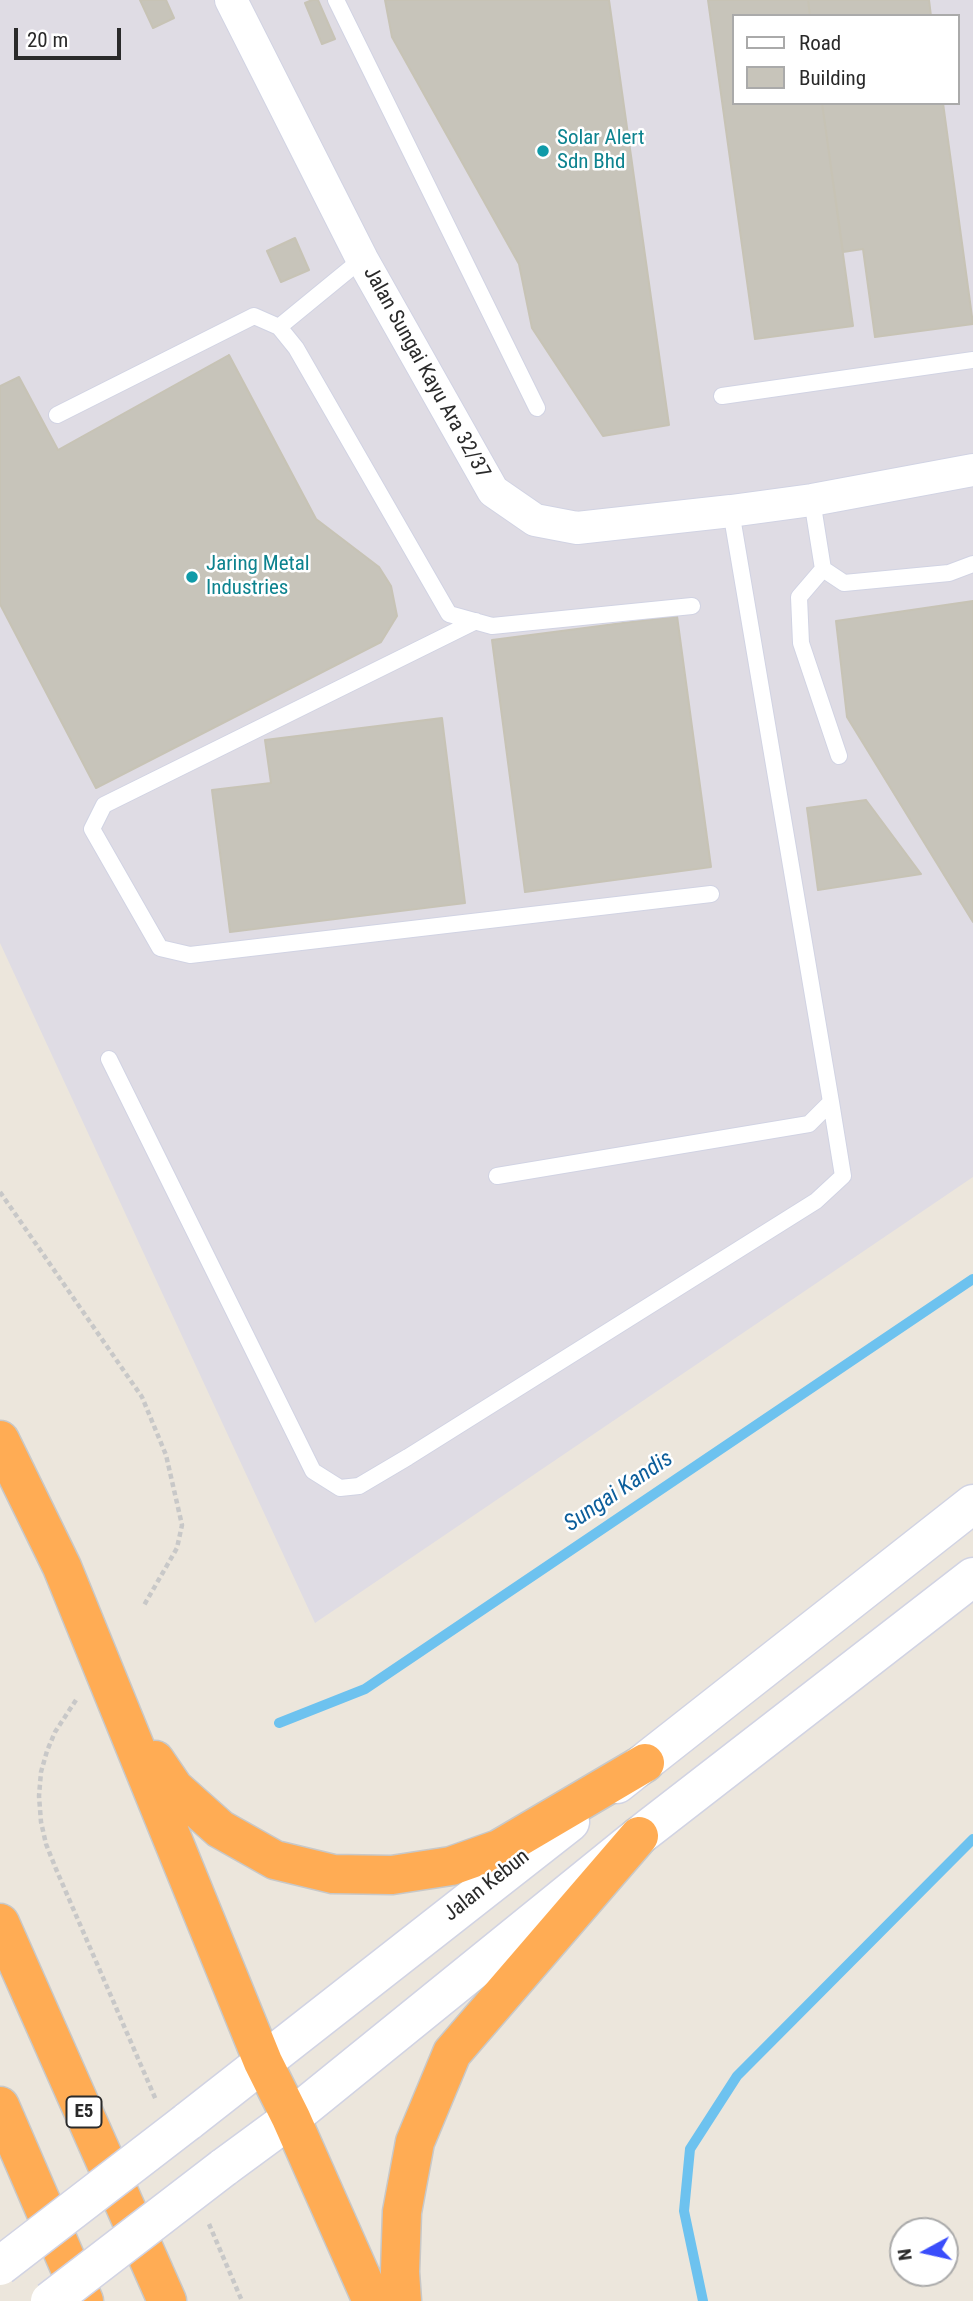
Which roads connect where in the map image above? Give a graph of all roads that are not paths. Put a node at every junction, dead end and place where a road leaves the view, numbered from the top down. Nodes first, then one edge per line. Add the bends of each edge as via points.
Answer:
1 (232, 0) edge
2 (336, 0) edge
3 (362, 259) junction
4 (279, 327) junction
5 (973, 360) edge
6 (722, 396) dead end
7 (537, 408) dead end
8 (57, 415) dead end
9 (973, 470) edge
10 (812, 500) junction
11 (731, 511) junction
12 (973, 564) edge
13 (823, 569) junction
14 (692, 606) dead end
15 (476, 621) junction
16 (839, 756) dead end
17 (711, 894) dead end
18 (109, 1059) dead end
19 (831, 1102) junction
20 (497, 1176) dead end
21 (0, 1440) edge
22 (973, 1504) edge
23 (973, 1577) edge
24 (118, 1702) junction
25 (645, 1763) junction
26 (639, 1836) junction
27 (0, 1923) edge
28 (263, 2062) junction
29 (0, 2106) edge
30 (291, 2118) junction
31 (0, 2266) edge
32 (50, 2301) edge
33 (84, 2301) edge
34 (167, 2301) edge
35 (372, 2301) edge
36 (402, 2301) edge

1 - 3 street, Jalan Sungai Kayu Ara 32/37
2 - 7 lane
3 - 4 lane
3 - 11 street, Jalan Sungai Kayu Ara 32/37 via 493,491 535,520 577,528
4 - 8 lane via 254,316
4 - 15 lane via 296,348 449,614
5 - 6 lane
9 - 10 street, Jalan Sungai Kayu Ara 32/37
10 - 11 street, Jalan Sungai Kayu Ara 32/37
10 - 13 lane
11 - 19 lane
12 - 13 lane via 949,573 845,583
13 - 16 lane via 799,597 801,643
14 - 15 lane via 492,625
15 - 17 lane via 104,805 92,829 160,948 191,955
18 - 19 lane via 313,1471 340,1488 359,1486 408,1457 816,1201 843,1176
19 - 20 lane via 808,1124
21 - 24 highway via 62,1567
22 - 25 main road, Jalan Kebun
23 - 26 main road
24 - 25 highway via 174,1788 220,1829 275,1860 333,1874 404,1873 451,1866 499,1849
24 - 28 highway
25 - 28 main road, Jalan Kebun
26 - 30 main road
26 - 36 highway via 452,2053 415,2143 402,2212
27 - 34 highway, E5
28 - 30 highway
28 - 31 main road, Jalan Kebun, bridge via 174,2116
29 - 33 highway
30 - 32 main road, bridge
30 - 35 highway

